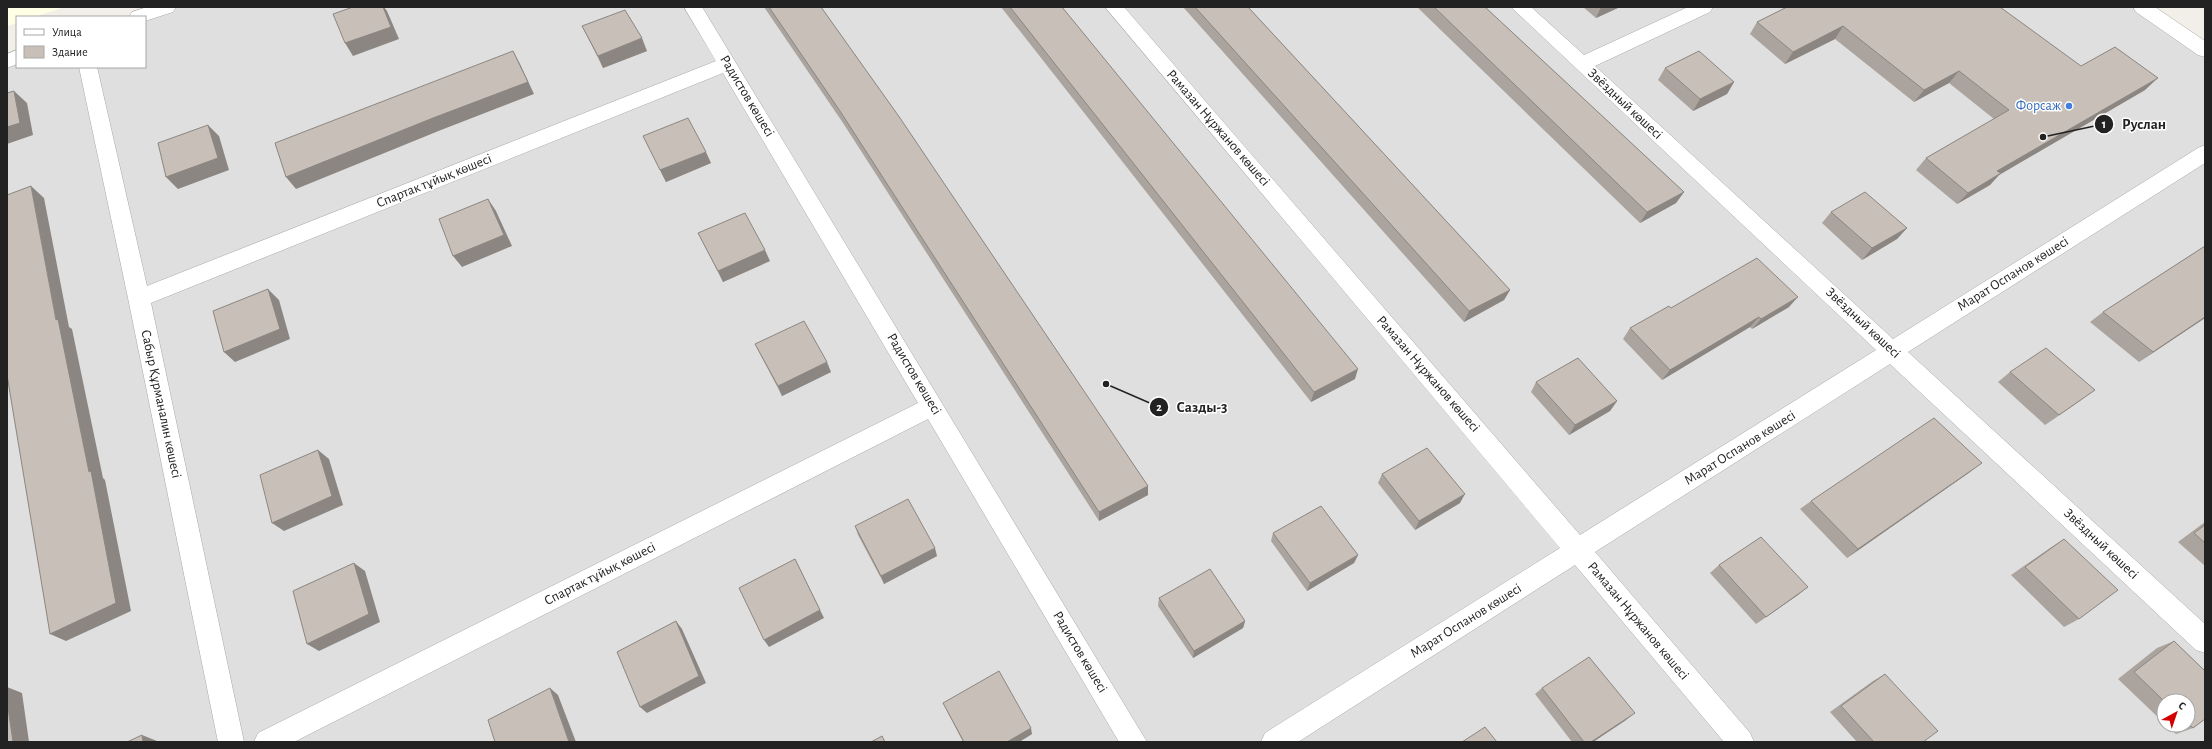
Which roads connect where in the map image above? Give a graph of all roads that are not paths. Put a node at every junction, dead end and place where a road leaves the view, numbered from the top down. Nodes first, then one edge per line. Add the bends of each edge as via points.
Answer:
1 (167, 7) edge
2 (693, 7) edge
3 (1114, 7) edge
4 (1520, 7) edge
5 (1704, 7) edge
6 (2142, 7) edge
7 (141, 16) edge
8 (2205, 50) edge
9 (728, 64) junction
10 (1582, 64) junction
11 (88, 68) edge
12 (2205, 153) edge
13 (140, 298) junction
14 (1893, 350) junction
15 (933, 406) junction
16 (1578, 550) junction
17 (2205, 641) edge
18 (232, 742) edge
19 (267, 742) edge
20 (1134, 742) edge
21 (1274, 742) edge
22 (1741, 742) edge

1 - 7 street
2 - 9 street, Радистов көшесі
3 - 16 street, Рамазан Нұржанов көшесі
4 - 10 street, Звёздный көшесі
5 - 10 street
6 - 8 street
9 - 13 street, Спартак тұйық көшесі
9 - 15 street, Радистов көшесі
10 - 14 street, Звёздный көшесі
11 - 13 street, Сабыр Құрманалин көшесі
12 - 14 street, Марат Оспанов көшесі
13 - 18 street, Сабыр Құрманалин көшесі
14 - 16 street, Марат Оспанов көшесі
14 - 17 street, Звёздный көшесі
15 - 19 street, Спартак тұйық көшесі
15 - 20 street, Радистов көшесі
16 - 21 street, Марат Оспанов көшесі
16 - 22 street, Рамазан Нұржанов көшесі

